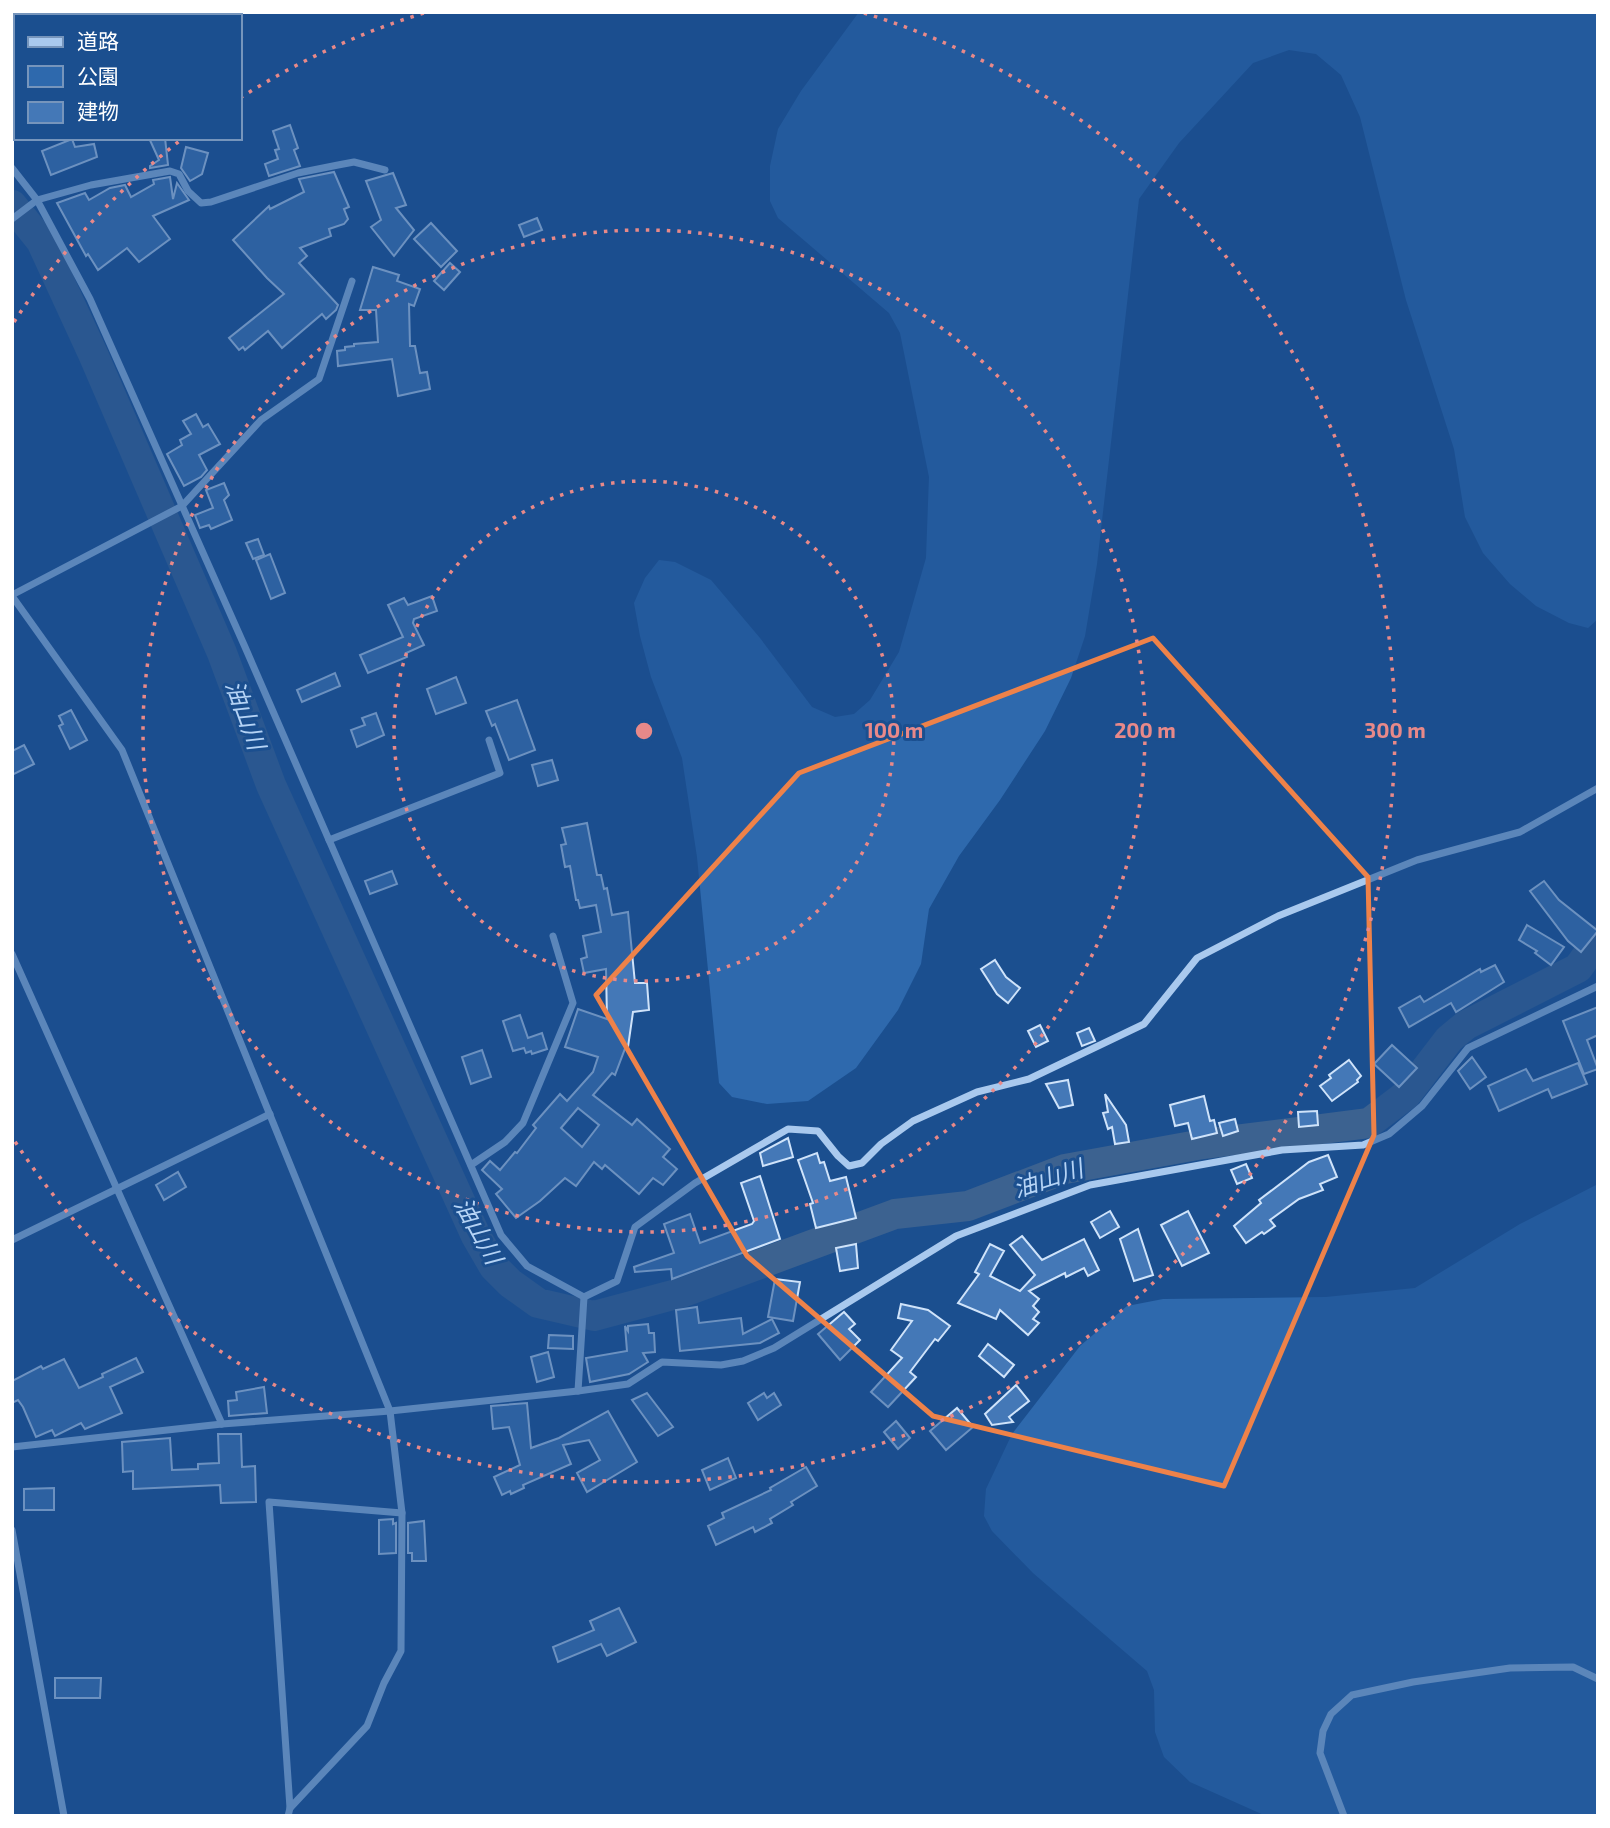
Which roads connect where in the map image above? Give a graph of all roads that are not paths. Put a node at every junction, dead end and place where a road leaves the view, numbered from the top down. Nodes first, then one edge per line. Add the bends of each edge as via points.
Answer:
1 (12, 167) edge
2 (385, 170) dead end
3 (37, 200) junction
4 (12, 219) edge
5 (352, 281) dead end
6 (182, 506) junction
7 (12, 596) edge
8 (489, 740) dead end
9 (1598, 788) edge
10 (329, 840) junction
11 (553, 936) dead end
12 (12, 954) edge
13 (1598, 986) edge
14 (270, 1114) junction
15 (471, 1165) junction
16 (117, 1189) junction
17 (12, 1240) edge
18 (584, 1297) junction
19 (578, 1391) junction
20 (390, 1411) junction
21 (222, 1424) junction
22 (12, 1448) edge
23 (402, 1513) junction
24 (12, 1530) edge
25 (1598, 1679) edge
26 (289, 1812) edge
27 (64, 1816) edge
28 (1344, 1816) edge

1 - 3 street
2 - 3 street via 354,162 298,173 211,202 201,202 179,174 170,171
3 - 4 street
3 - 6 street via 90,299
5 - 6 street via 319,379 261,420
6 - 7 street
6 - 10 street
7 - 14 street via 122,750
8 - 10 street via 500,773
9 - 18 street via 1520,832 1417,860 1266,922 1197,958 1144,1024 1030,1079 977,1092 913,1121 862,1164 849,1166 818,1131 788,1129 695,1183 635,1227 617,1281
10 - 15 street
11 - 15 street via 573,1003 523,1123 506,1142
12 - 16 street
13 - 19 street via 1468,1048 1422,1106 1389,1133 1363,1145 1282,1150 1090,1185 956,1236 774,1348 743,1361 721,1365 662,1362 628,1384
14 - 16 street
14 - 20 street
15 - 18 street via 501,1235 527,1266
16 - 17 street
16 - 21 street
18 - 19 street
19 - 20 street
20 - 21 street
20 - 23 street
21 - 22 street
23 - 26 street via 401,1651 368,1726
23 - 26 street via 269,1502
24 - 27 street
25 - 28 street via 1573,1667 1510,1668 1352,1695 1331,1714 1320,1753

